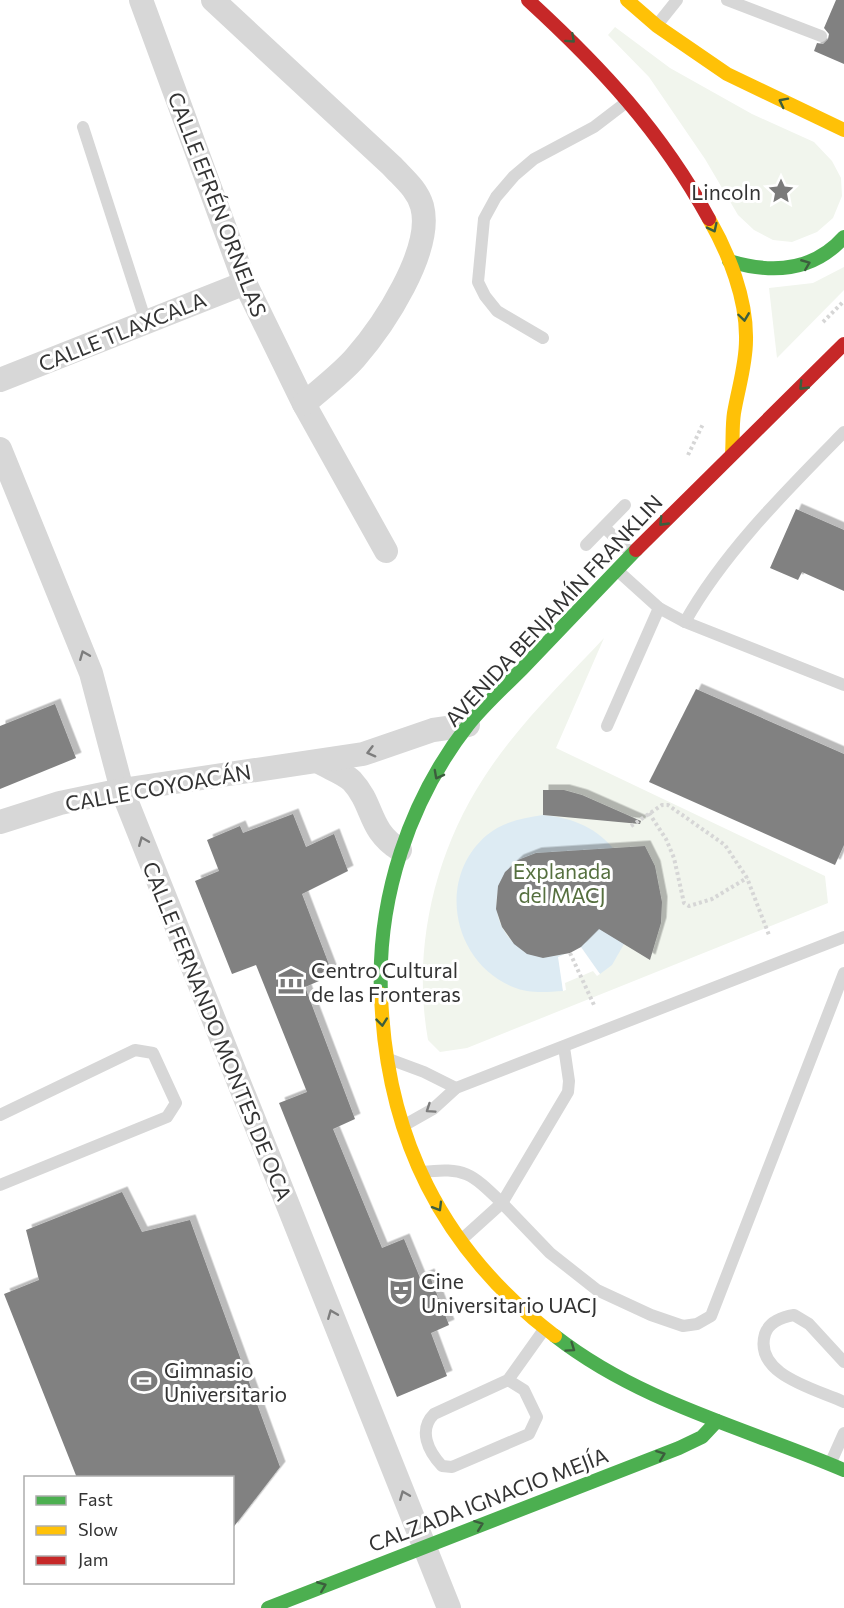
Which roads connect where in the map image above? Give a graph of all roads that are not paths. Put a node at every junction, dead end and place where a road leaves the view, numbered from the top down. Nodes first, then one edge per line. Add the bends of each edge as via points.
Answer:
1 (141, 0) edge
2 (213, 0) edge
3 (528, 0) edge
4 (627, 0) edge
5 (677, 0) edge
6 (727, 0) edge
7 (657, 26) junction
8 (821, 36) dead end
9 (629, 100) junction
10 (83, 127) dead end
11 (839, 129) edge
12 (844, 146) edge
13 (844, 237) edge
14 (729, 261) junction
15 (245, 283) junction
16 (146, 322) junction
17 (543, 338) dead end
18 (844, 344) edge
19 (0, 380) edge
20 (304, 404) junction
21 (844, 432) edge
22 (0, 449) edge
23 (732, 454) junction
24 (625, 505) dead end
25 (604, 527) junction
26 (586, 545) dead end
27 (386, 551) dead end
28 (633, 554) junction
29 (617, 570) junction
30 (659, 608) junction
31 (685, 622) junction
32 (844, 685) edge
33 (468, 725) junction
34 (607, 726) dead end
35 (319, 762) junction
36 (122, 790) junction
37 (0, 822) edge
38 (400, 850) junction
39 (844, 937) edge
40 (844, 973) edge
41 (564, 1047) junction
42 (386, 1059) junction
43 (456, 1088) junction
44 (0, 1115) edge
45 (402, 1127) junction
46 (420, 1172) junction
47 (0, 1185) edge
48 (502, 1203) junction
49 (459, 1242) junction
50 (544, 1329) junction
51 (844, 1362) edge
52 (508, 1380) junction
53 (844, 1402) edge
54 (717, 1420) junction
55 (844, 1433) edge
56 (830, 1464) junction
57 (844, 1470) edge
58 (424, 1546) junction
59 (268, 1608) edge
60 (449, 1608) edge

1 - 15 street, CALLE EFRÉN ORNELAS
2 - 20 street via 392,166 414,189 422,207 425,228 420,248 380,325 355,358
3 -> 9 main road via 603,70
4 - 7 main road
5 - 7 lane
6 - 8 lane
11 -> 7 main road via 727,74
9 -> 14 main road via 678,168
9 - 17 lane via 594,127 534,159 496,197 484,219 478,282 484,296 497,311
10 - 16 lane
11 - 12 main road
14 -> 13 main road via 749,269 795,268 819,258
14 -> 23 main road via 746,329
15 - 16 street, CALLE TLAXCALA
15 - 20 street, CALLE EFRÉN ORNELAS
16 - 19 street, CALLE TLAXCALA
18 -> 23 main road, AVENIDA BENJAMÍN FRANKLIN
20 - 27 street, CALLE EFRÉN ORNELAS
21 - 31 lane via 705,586
36 -> 22 street, CALLE FERNANDO MONTES DE OCA via 91,673
23 -> 28 main road, AVENIDA BENJAMÍN FRANKLIN
24 - 25 lane
25 - 26 lane
25 - 28 lane
28 - 29 main road, AVENIDA BENJAMÍN FRANKLIN
29 - 30 lane
29 - 33 main road, AVENIDA BENJAMÍN FRANKLIN
30 - 31 lane
30 - 34 lane
31 - 32 lane
33 -> 35 street, CALLE COYOACÁN via 433,730 363,754
33 -> 38 main road, AVENIDA BENJAMÍN FRANKLIN
35 - 36 street, CALLE COYOACÁN
35 - 38 street via 350,779 381,836
36 - 37 street, CALLE COYOACÁN via 60,803
58 -> 36 street, CALLE FERNANDO MONTES DE OCA
38 -> 42 main road, AVENIDA BENJAMÍN FRANKLIN via 381,958 380,1004
39 - 41 lane
40 - 48 lane via 711,1316 683,1326 597,1290 550,1253
41 - 43 lane
41 - 48 lane via 568,1092
42 - 43 lane
42 - 45 main road, AVENIDA BENJAMÍN FRANKLIN
43 -> 45 lane via 433,1109
44 - 47 lane via 135,1050 153,1053 176,1103 167,1117
45 - 46 main road, AVENIDA BENJAMÍN FRANKLIN
46 - 48 lane via 454,1168 481,1182
46 -> 49 main road, AVENIDA BENJAMÍN FRANKLIN
48 - 49 lane
49 - 50 main road, AVENIDA BENJAMÍN FRANKLIN via 499,1288
50 - 52 lane
50 -> 54 main road, AVENIDA BENJAMÍN FRANKLIN via 600,1367 656,1396
51 - 53 lane via 809,1324 794,1315 781,1317 767,1328 762,1345 765,1358 778,1372
52 - 52 lane via 524,1390 537,1417 530,1434 452,1467 442,1466 434,1458 424,1431 426,1422 434,1414
54 - 56 main road, AVENIDA BENJAMÍN FRANKLIN
58 -> 54 main road, CALZADA IGNACIO MEJÍA via 679,1448 702,1437
55 - 56 lane
56 - 57 main road, AVENIDA BENJAMÍN FRANKLIN
59 -> 58 main road, CALZADA IGNACIO MEJÍA
58 - 60 street, CALLE FERNANDO MONTES DE OCA

